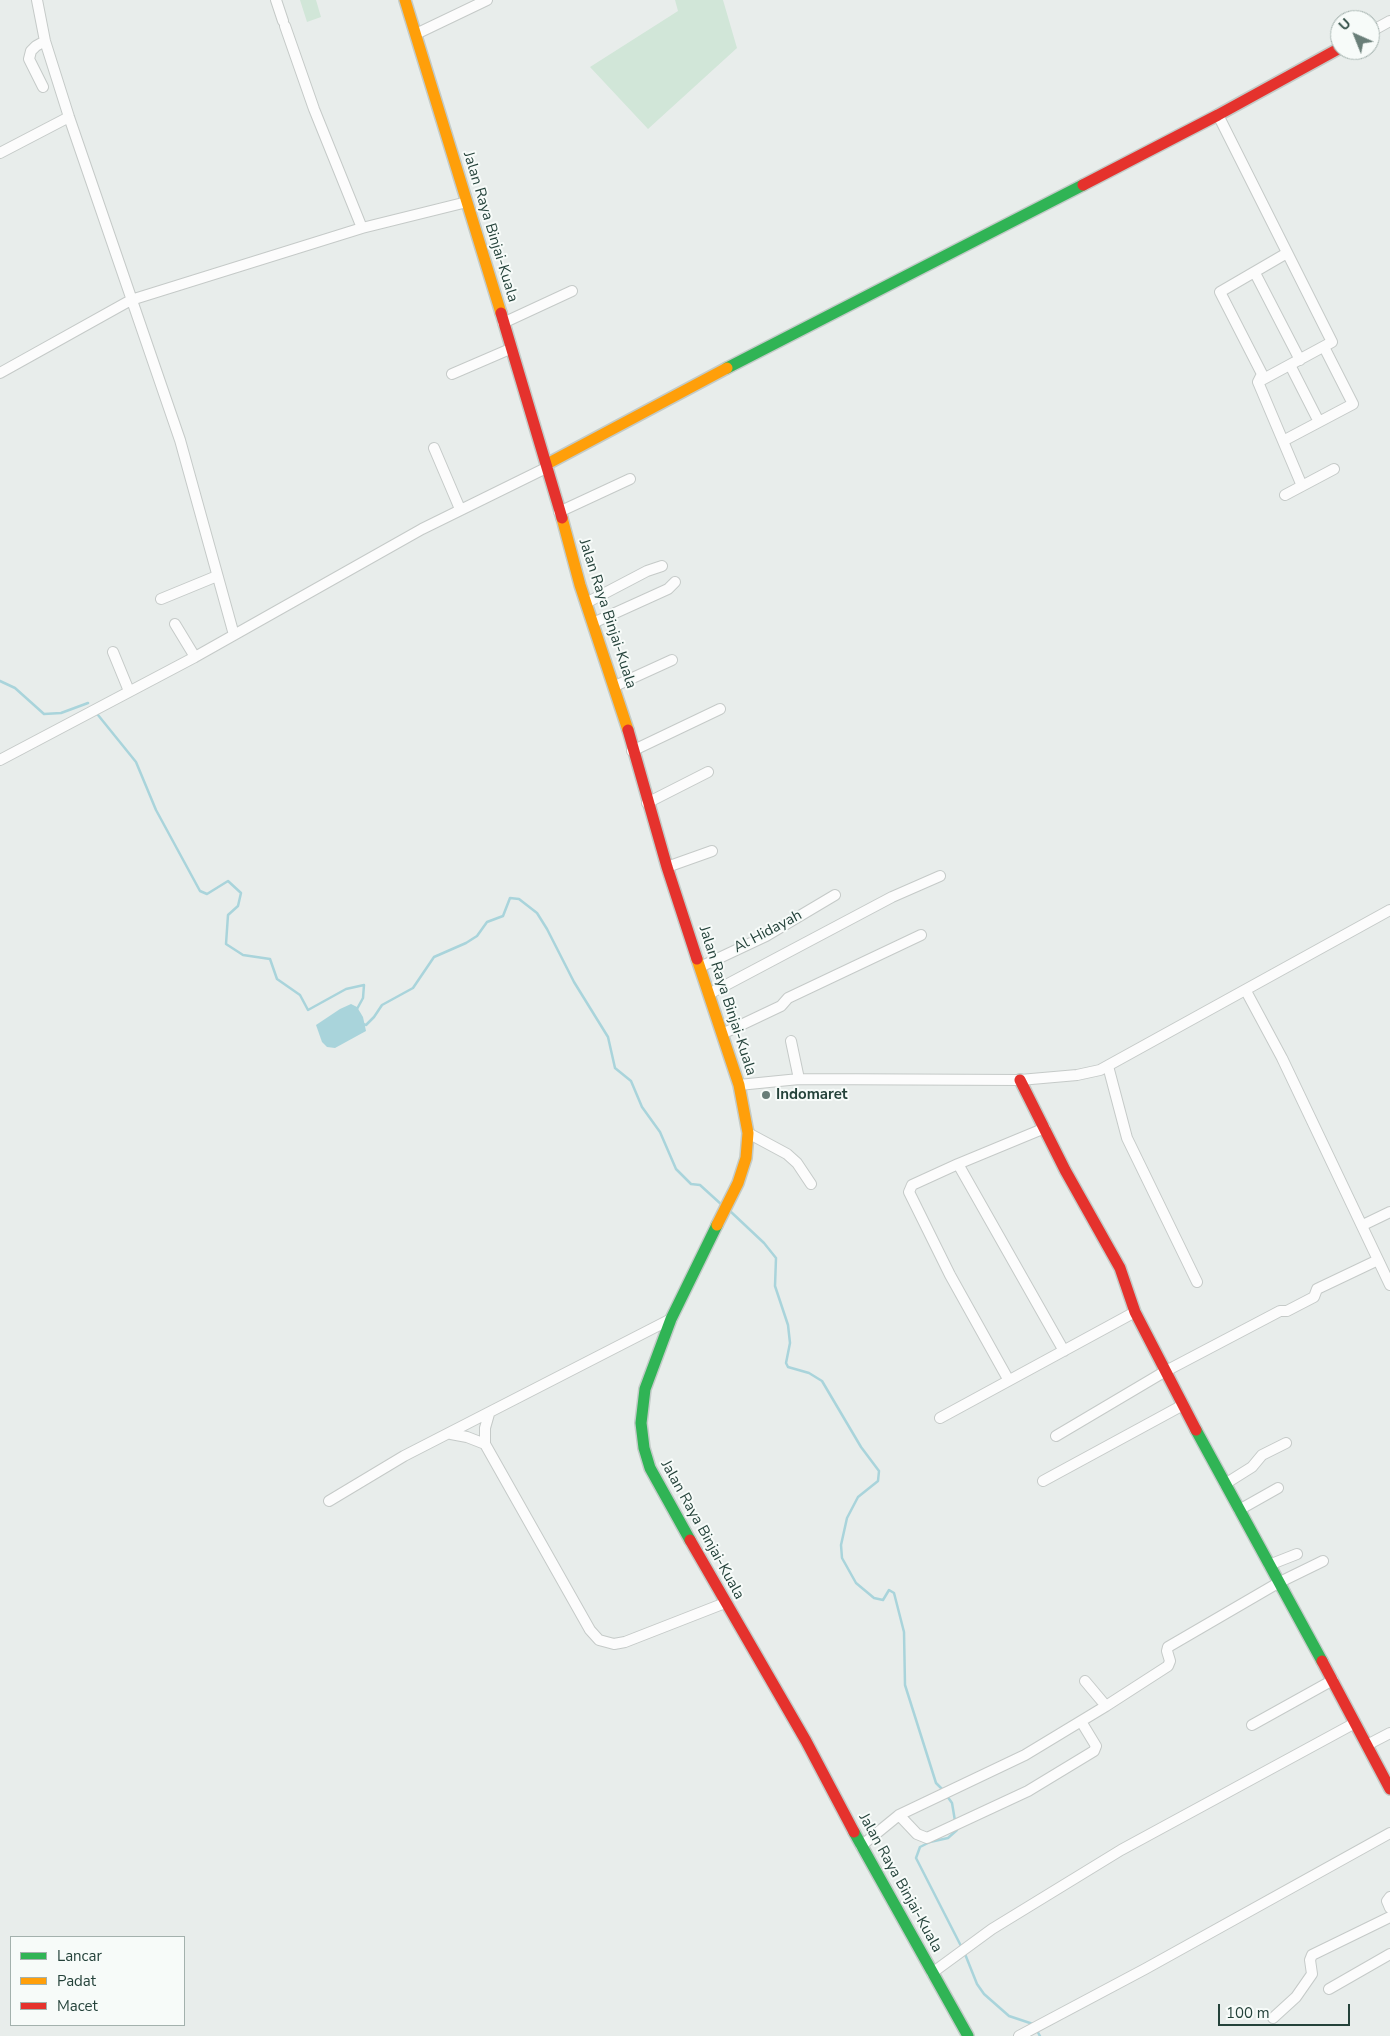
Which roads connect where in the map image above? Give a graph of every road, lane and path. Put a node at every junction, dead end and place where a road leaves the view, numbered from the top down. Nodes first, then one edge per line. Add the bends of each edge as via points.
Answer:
1 (37, 0) edge
2 (276, 0) edge
3 (405, 0) edge
4 (487, 0) edge
5 (416, 34) junction
6 (46, 41) junction
7 (1330, 53) edge
8 (43, 87) dead end
9 (1218, 115) junction
10 (69, 117) junction
11 (0, 153) edge
12 (467, 202) junction
13 (362, 228) junction
14 (1287, 253) junction
15 (1255, 273) junction
16 (572, 291) dead end
17 (131, 300) junction
18 (503, 323) junction
19 (1324, 347) junction
20 (510, 348) junction
21 (1300, 360) junction
22 (1290, 365) junction
23 (0, 373) edge
24 (452, 374) dead end
25 (1258, 382) junction
26 (1319, 422) junction
27 (1283, 441) junction
28 (434, 448) dead end
29 (548, 466) junction
30 (1334, 470) dead end
31 (630, 479) dead end
32 (1302, 486) junction
33 (1285, 495) dead end
34 (460, 509) junction
35 (559, 512) junction
36 (662, 566) dead end
37 (217, 576) junction
38 (675, 582) dead end
39 (161, 599) dead end
40 (586, 603) junction
41 (593, 623) junction
42 (175, 624) dead end
43 (234, 636) junction
44 (113, 652) dead end
45 (195, 657) junction
46 (672, 660) dead end
47 (615, 686) junction
48 (129, 691) junction
49 (720, 709) dead end
50 (632, 751) junction
51 (0, 760) edge
52 (708, 772) dead end
53 (647, 803) junction
54 (712, 851) dead end
55 (666, 867) junction
56 (940, 876) dead end
57 (835, 895) dead end
58 (1390, 910) edge
59 (921, 935) dead end
60 (700, 966) junction
61 (1246, 991) junction
62 (709, 994) junction
63 (722, 1034) junction
64 (791, 1041) dead end
65 (1108, 1066) junction
66 (799, 1079) junction
67 (1020, 1080) junction
68 (739, 1085) junction
69 (1045, 1128) junction
70 (748, 1133) junction
71 (958, 1164) junction
72 (811, 1184) dead end
73 (1390, 1212) edge
74 (1363, 1225) junction
75 (1383, 1264) edge
76 (1197, 1282) dead end
77 (1390, 1285) edge
78 (1136, 1312) junction
79 (672, 1319) junction
80 (1064, 1351) junction
81 (1164, 1372) junction
82 (1008, 1379) junction
83 (1183, 1406) junction
84 (489, 1414) junction
85 (940, 1418) dead end
86 (451, 1434) junction
87 (1056, 1436) dead end
88 (1286, 1443) dead end
89 (486, 1444) junction
90 (1043, 1481) dead end
91 (1225, 1484) junction
92 (1278, 1488) dead end
93 (329, 1501) dead end
94 (1239, 1510) junction
95 (1297, 1554) dead end
96 (1323, 1562) dead end
97 (1268, 1565) junction
98 (1278, 1582) junction
99 (724, 1603) junction
100 (1085, 1680) dead end
101 (1333, 1680) junction
102 (1106, 1706) junction
103 (1082, 1722) junction
104 (1355, 1723) junction
105 (1252, 1725) dead end
106 (1390, 1733) edge
107 (1367, 1745) junction
108 (1390, 1789) edge
109 (899, 1815) junction
110 (1390, 1832) edge
111 (861, 1846) junction
112 (1390, 1897) edge
113 (1390, 1908) edge
114 (1390, 1917) edge
115 (1390, 1954) edge
116 (932, 1973) junction
117 (1329, 1989) dead end
118 (1273, 2018) dead end
119 (968, 2036) edge
120 (1019, 2036) edge

1 - 6 street
2 - 13 street via 314,109
3 - 5 main road, Jalan Raya Binjai-Kuala
4 - 5 street
5 - 12 main road, Jalan Raya Binjai-Kuala
6 - 8 street via 31,51 29,59
6 - 10 street
7 - 9 main road
9 - 14 street
9 - 29 main road via 677,394
10 - 11 street
10 - 17 street
12 - 13 street
12 - 18 main road, Jalan Raya Binjai-Kuala
13 - 17 street
14 - 15 street
14 - 19 street via 1332,342
15 - 21 street
15 - 25 street via 1220,292 1262,374
16 - 18 street
17 - 23 street
17 - 37 street via 180,440
18 - 20 main road, Jalan Raya Binjai-Kuala
19 - 21 street
19 - 26 street via 1353,404
20 - 24 street
20 - 29 main road, Jalan Raya Binjai-Kuala
21 - 22 street
22 - 25 street
22 - 26 street
25 - 27 street
26 - 27 street
27 - 32 street
28 - 34 street
29 - 34 street
29 - 35 main road, Jalan Raya Binjai-Kuala
30 - 32 street
31 - 35 street
32 - 33 street
34 - 43 street
35 - 40 main road, Jalan Raya Binjai-Kuala
36 - 40 street
37 - 39 street
37 - 43 street
38 - 41 street via 668,589
40 - 41 main road, Jalan Raya Binjai-Kuala
41 - 47 main road, Jalan Raya Binjai-Kuala
42 - 45 street
43 - 45 street
44 - 48 street
45 - 48 street
46 - 47 street
47 - 50 main road, Jalan Raya Binjai-Kuala
48 - 51 street
49 - 50 street
50 - 53 main road, Jalan Raya Binjai-Kuala
52 - 53 street
53 - 55 main road, Jalan Raya Binjai-Kuala
54 - 55 street
55 - 60 main road, Jalan Raya Binjai-Kuala
56 - 62 street via 892,897
57 - 60 street, Al Hidayah via 766,936
58 - 61 street
59 - 63 street via 788,998 781,1006
60 - 62 main road, Jalan Raya Binjai-Kuala
61 - 65 street
61 - 74 street
62 - 63 main road, Jalan Raya Binjai-Kuala
63 - 68 main road, Jalan Raya Binjai-Kuala
64 - 66 street
65 - 67 street via 1077,1075
65 - 76 street via 1127,1138
66 - 67 street
66 - 68 street
67 - 69 main road
68 - 70 main road, Jalan Raya Binjai-Kuala
69 - 71 street
69 - 78 main road via 1120,1268
70 - 72 street via 787,1154
70 - 79 main road, Jalan Raya Binjai-Kuala via 746,1158 738,1183
71 - 80 street
71 - 82 street via 912,1185 909,1192 950,1275
73 - 74 street
74 - 75 street
75 - 77 street
75 - 81 street via 1317,1289 1314,1297 1280,1311
78 - 80 street
78 - 81 main road
79 - 84 street
79 - 99 main road, Jalan Raya Binjai-Kuala via 646,1389 641,1423 644,1448 650,1468
80 - 82 street
81 - 83 main road
81 - 87 street
82 - 85 street
83 - 90 street
83 - 91 main road
84 - 86 street
84 - 89 street via 485,1428
86 - 89 street
86 - 93 street via 404,1456
88 - 91 street via 1262,1455 1252,1467
89 - 99 street via 590,1630 599,1640 614,1644 625,1642
91 - 94 main road
92 - 94 street
94 - 97 main road
95 - 97 street
96 - 98 street
97 - 98 main road
98 - 101 main road
98 - 102 street via 1168,1647 1168,1666
99 - 111 main road, Jalan Raya Binjai-Kuala via 806,1741
100 - 102 street
101 - 104 main road
101 - 105 street
102 - 103 street
103 - 109 street via 1025,1756
103 - 109 street via 1096,1746 1094,1751 1028,1791 927,1838 917,1834
104 - 107 main road
104 - 116 street via 1121,1850 992,1929
106 - 107 street
107 - 108 main road
109 - 111 street
110 - 120 street
111 - 116 main road, Jalan Raya Binjai-Kuala
112 - 113 street via 1387,1901
114 - 118 street via 1312,1955 1312,1974 1296,1997
115 - 117 street
116 - 119 main road, Jalan Raya Binjai-Kuala

